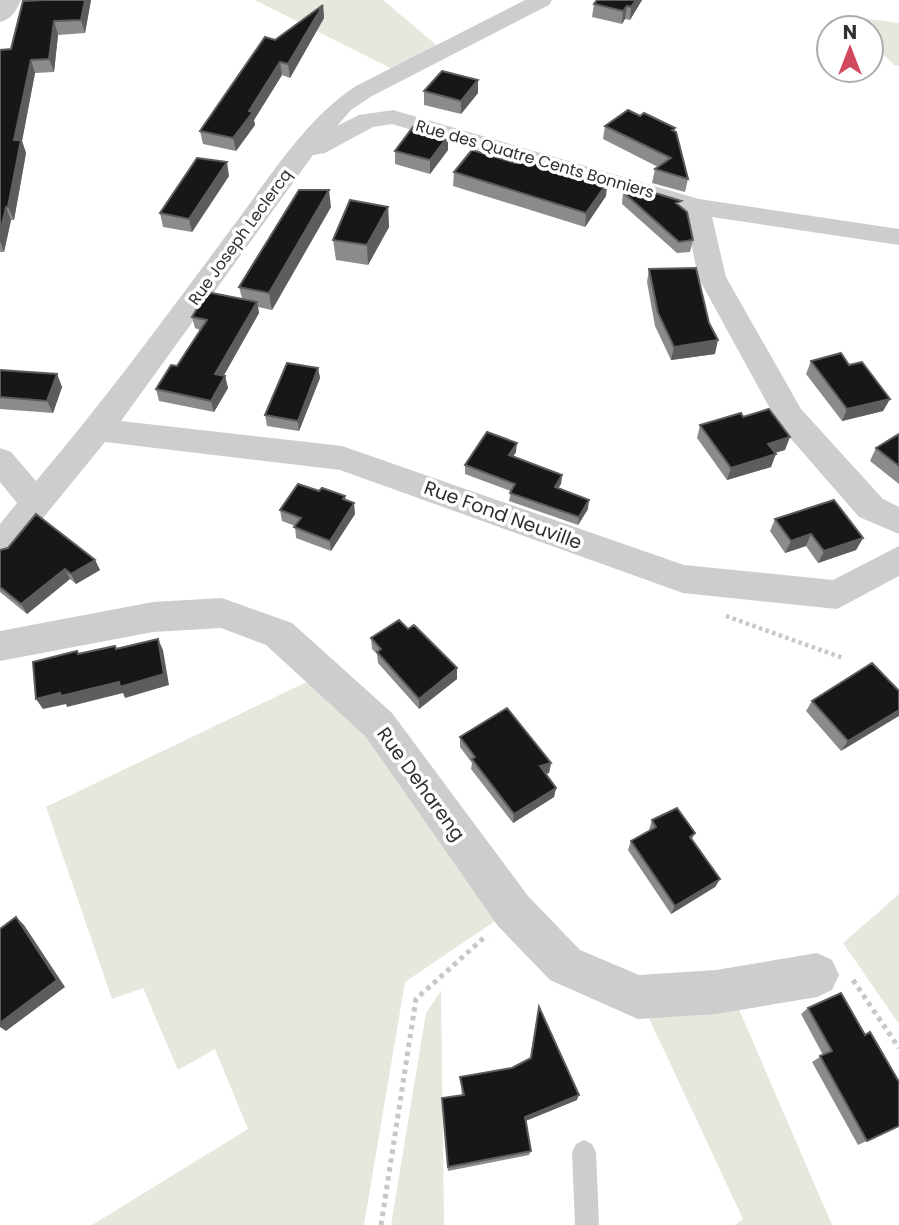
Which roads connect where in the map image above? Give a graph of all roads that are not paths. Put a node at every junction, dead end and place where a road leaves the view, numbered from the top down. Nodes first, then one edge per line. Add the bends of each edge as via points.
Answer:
1 (9, 0) edge
2 (541, 0) edge
3 (0, 15) edge
4 (302, 152) junction
5 (697, 206) junction
6 (899, 237) edge
7 (99, 430) junction
8 (0, 460) edge
9 (36, 503) junction
10 (899, 521) edge
11 (0, 548) edge
12 (899, 560) edge
13 (0, 646) edge
14 (817, 975) road end
15 (584, 1152) dead end
16 (587, 1225) edge

1 - 3 street
2 - 4 street, Rue Joseph Leclercq via 364,91 343,105
4 - 5 street, Rue des Quatre Cents Bonniers via 367,120 393,117
4 - 7 street, Rue Joseph Leclercq
5 - 6 street, Rue des Quatre Cents Bonniers
5 - 10 street via 712,277 790,417 871,508
7 - 9 street, Rue Joseph Leclercq
7 - 12 street, Rue Fond Neuville via 342,457 683,579 837,595
8 - 9 street
9 - 11 street, Rue Joseph Leclercq
13 - 14 street, Rue Dehareng via 153,617 222,613 279,634 379,725 513,911 565,965 638,997 716,992
15 - 16 lane

